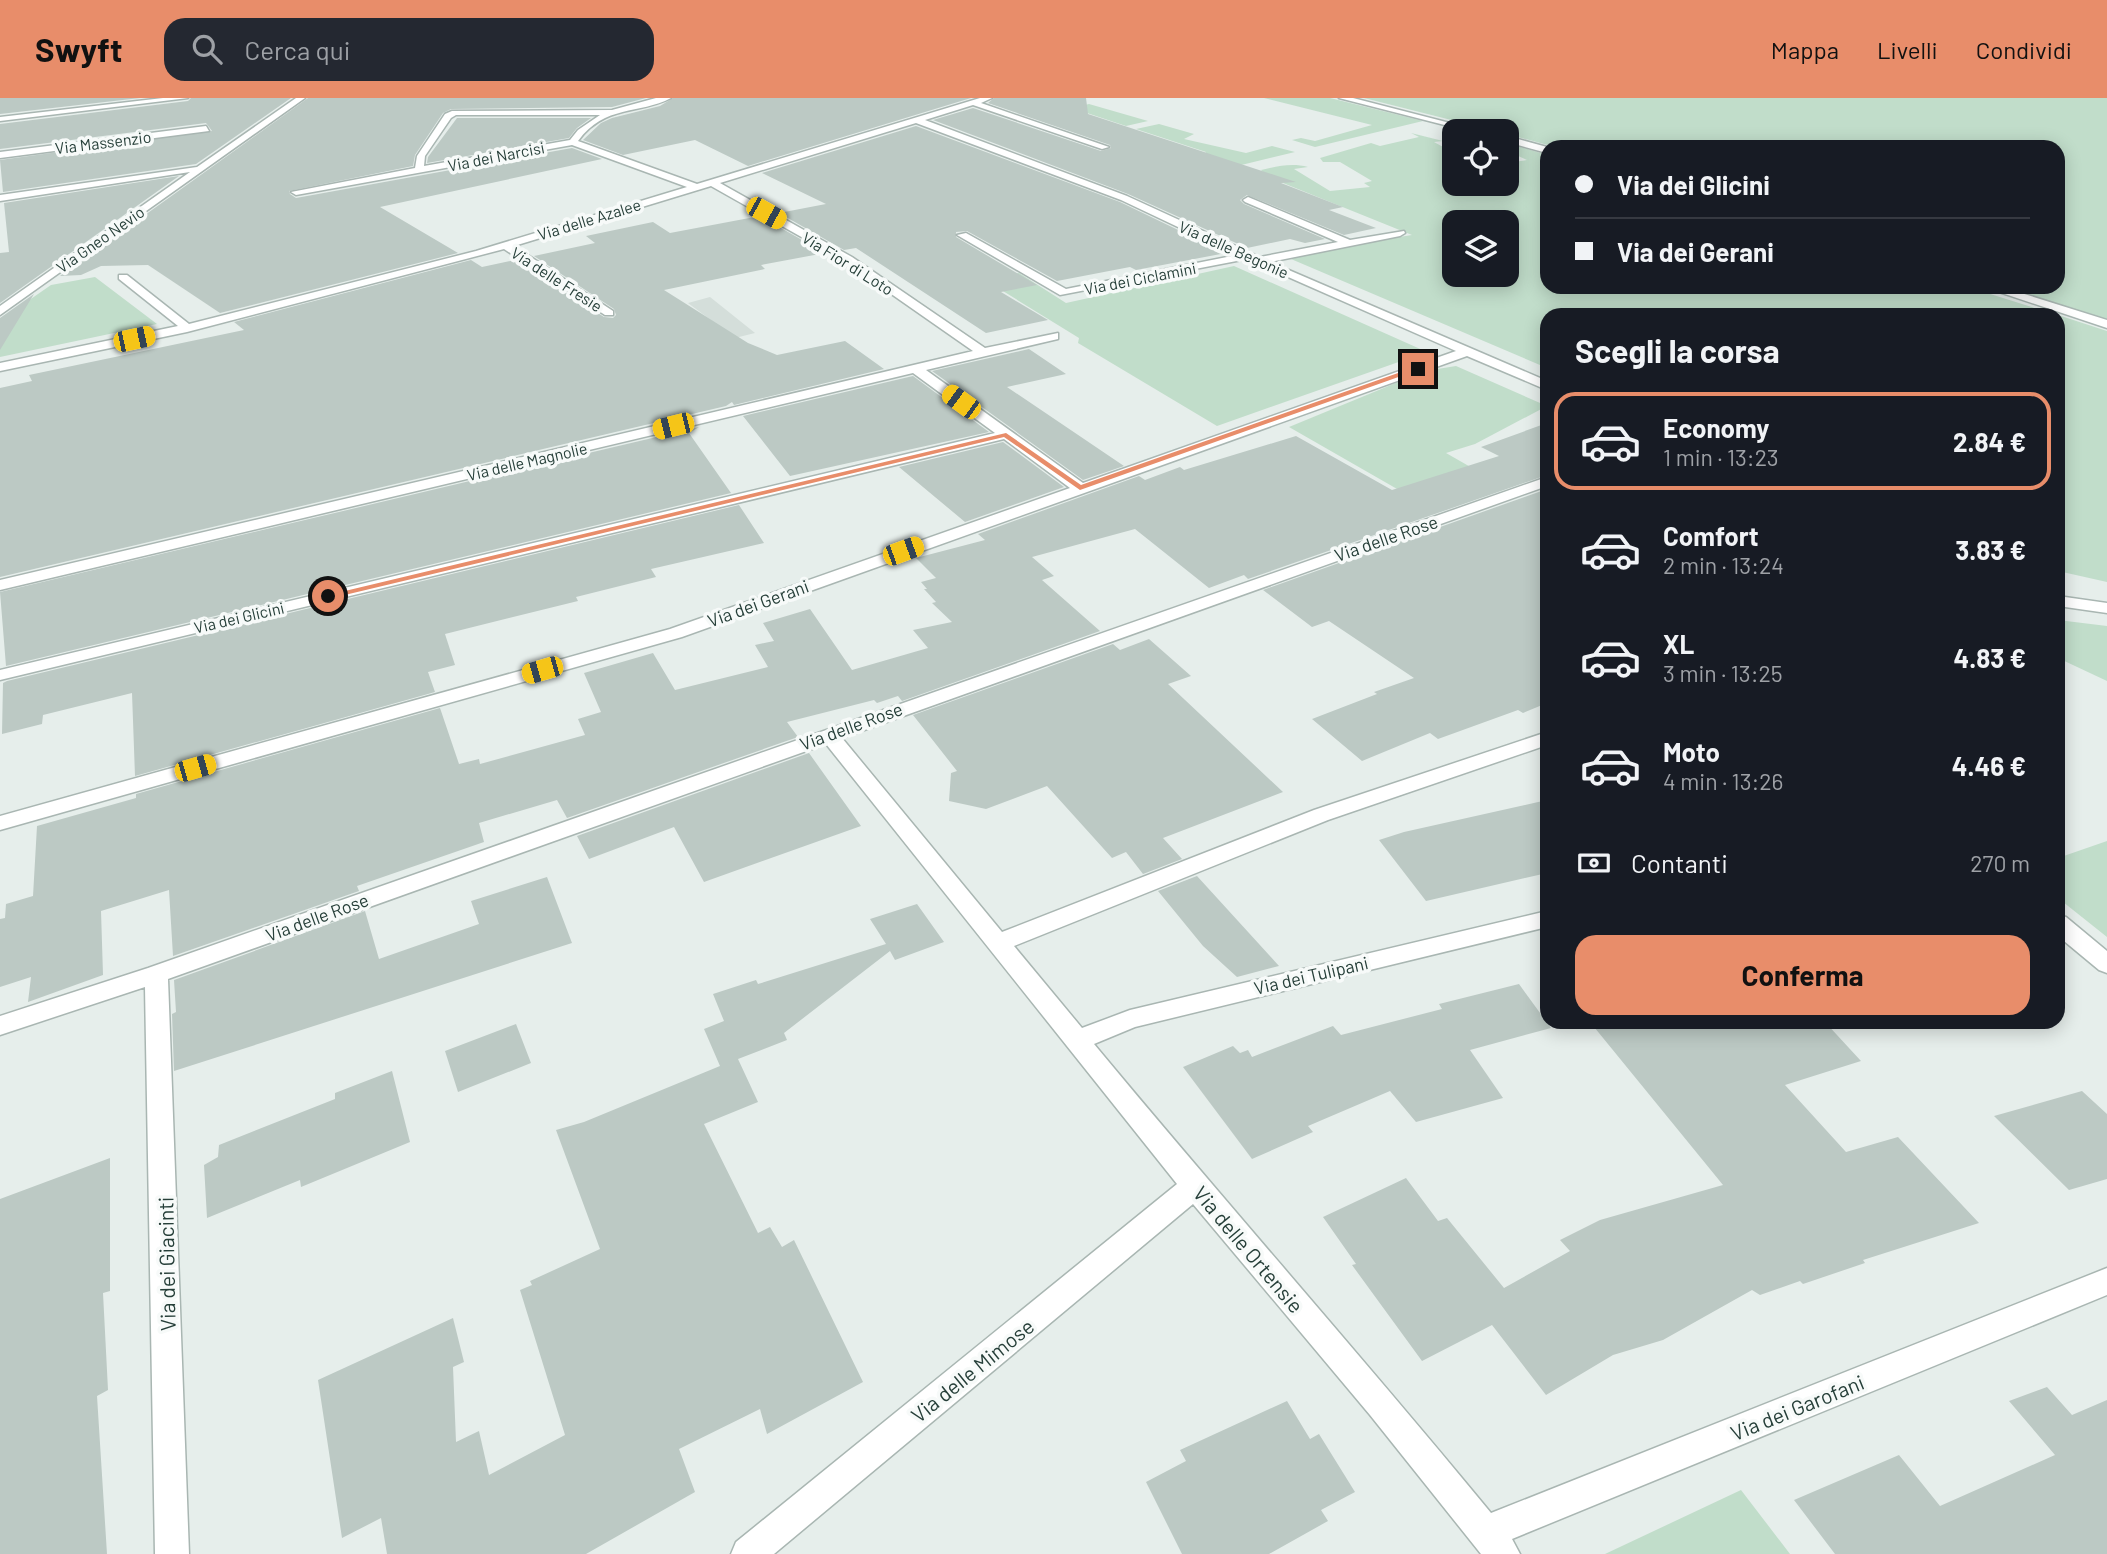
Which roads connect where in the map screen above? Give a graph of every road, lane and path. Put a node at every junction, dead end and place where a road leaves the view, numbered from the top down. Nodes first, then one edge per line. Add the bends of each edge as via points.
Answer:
1 (184, 98) edge
2 (300, 98) edge
3 (667, 98) edge
4 (988, 98) edge
5 (1343, 98) edge
6 (108, 102) edge
7 (975, 103) junction
8 (614, 112) junction
9 (0, 119) edge
10 (917, 120) junction
11 (1442, 122) edge
12 (206, 129) dead end
13 (573, 142) junction
14 (1519, 142) edge
15 (1105, 147) dead end
16 (1540, 148) edge
17 (0, 155) edge
18 (200, 169) junction
19 (419, 171) junction
20 (711, 182) junction
21 (697, 187) junction
22 (296, 192) dead end
23 (0, 198) edge
24 (1248, 200) dead end
25 (1400, 233) dead end
26 (962, 235) dead end
27 (1347, 242) junction
28 (505, 246) junction
29 (1253, 258) junction
30 (123, 277) dead end
31 (2012, 294) edge
32 (2056, 308) edge
33 (0, 311) edge
34 (2065, 311) edge
35 (609, 313) dead end
36 (2107, 324) edge
37 (187, 328) junction
38 (1054, 336) dead end
39 (981, 351) junction
40 (1468, 351) junction
41 (0, 367) edge
42 (916, 369) junction
43 (1540, 383) edge
44 (1006, 435) junction
45 (1540, 483) edge
46 (1080, 488) junction
47 (0, 585) edge
48 (2065, 602) edge
49 (2107, 608) edge
50 (0, 675) edge
51 (829, 734) junction
52 (1540, 740) edge
53 (0, 822) edge
54 (1540, 921) edge
55 (2065, 929) edge
56 (997, 943) junction
57 (2107, 964) edge
58 (156, 974) junction
59 (0, 1026) edge
60 (1078, 1040) junction
61 (1195, 1186) junction
62 (2107, 1281) edge
63 (1495, 1543) edge
64 (172, 1554) edge
65 (748, 1554) edge

1 - 6 street
2 - 18 street, Via Gneo Nevio
3 - 8 street
4 - 7 street, Via delle Azalee
5 - 11 street
6 - 9 street
7 - 10 street, Via delle Azalee
7 - 15 street
8 - 13 street via 597,120
8 - 19 street, Via dei Narcisi via 455,113 448,116 421,156
10 - 20 street, Via delle Azalee
10 - 29 street, Via delle Begonie via 1124,198
12 - 17 street, Via Massenzio
13 - 19 street, Via dei Narcisi
13 - 21 street
14 - 16 street
18 - 23 street
18 - 33 street, Via Gneo Nevio
19 - 22 street, Via dei Narcisi
20 - 21 street, Via delle Azalee
20 - 39 street, Via Fior di Loto via 848,259
21 - 28 street, Via delle Azalee
24 - 27 street
25 - 27 street, Via dei Ciclamini
26 - 29 street, Via dei Ciclamini via 1064,293
27 - 29 street, Via dei Ciclamini
28 - 35 street, Via delle Fresie
28 - 37 street, Via delle Azalee
29 - 40 street, Via delle Begonie
30 - 37 street
31 - 32 street
34 - 36 street
37 - 41 street, Via delle Azalee
38 - 39 street, Via delle Magnolie
39 - 42 street, Via delle Magnolie
40 - 43 street, Via delle Begonie
40 - 46 street, Via dei Gerani
42 - 44 street
42 - 47 street, Via delle Magnolie
44 - 46 street
44 - 50 street, Via dei Glicini
45 - 51 street, Via delle Rose
46 - 53 street, Via dei Gerani via 676,633
48 - 49 street
51 - 56 street, Via delle Ortensie
51 - 58 street, Via delle Rose
52 - 56 street via 1321,815
54 - 60 street, Via dei Tulipani via 1130,1019
55 - 57 street
56 - 60 street, Via delle Ortensie
58 - 59 street, Via delle Rose
58 - 64 street, Via dei Giacinti
60 - 61 street, Via delle Ortensie
61 - 63 street, Via delle Ortensie
61 - 65 street, Via delle Mimose
62 - 63 street, Via dei Garofani

